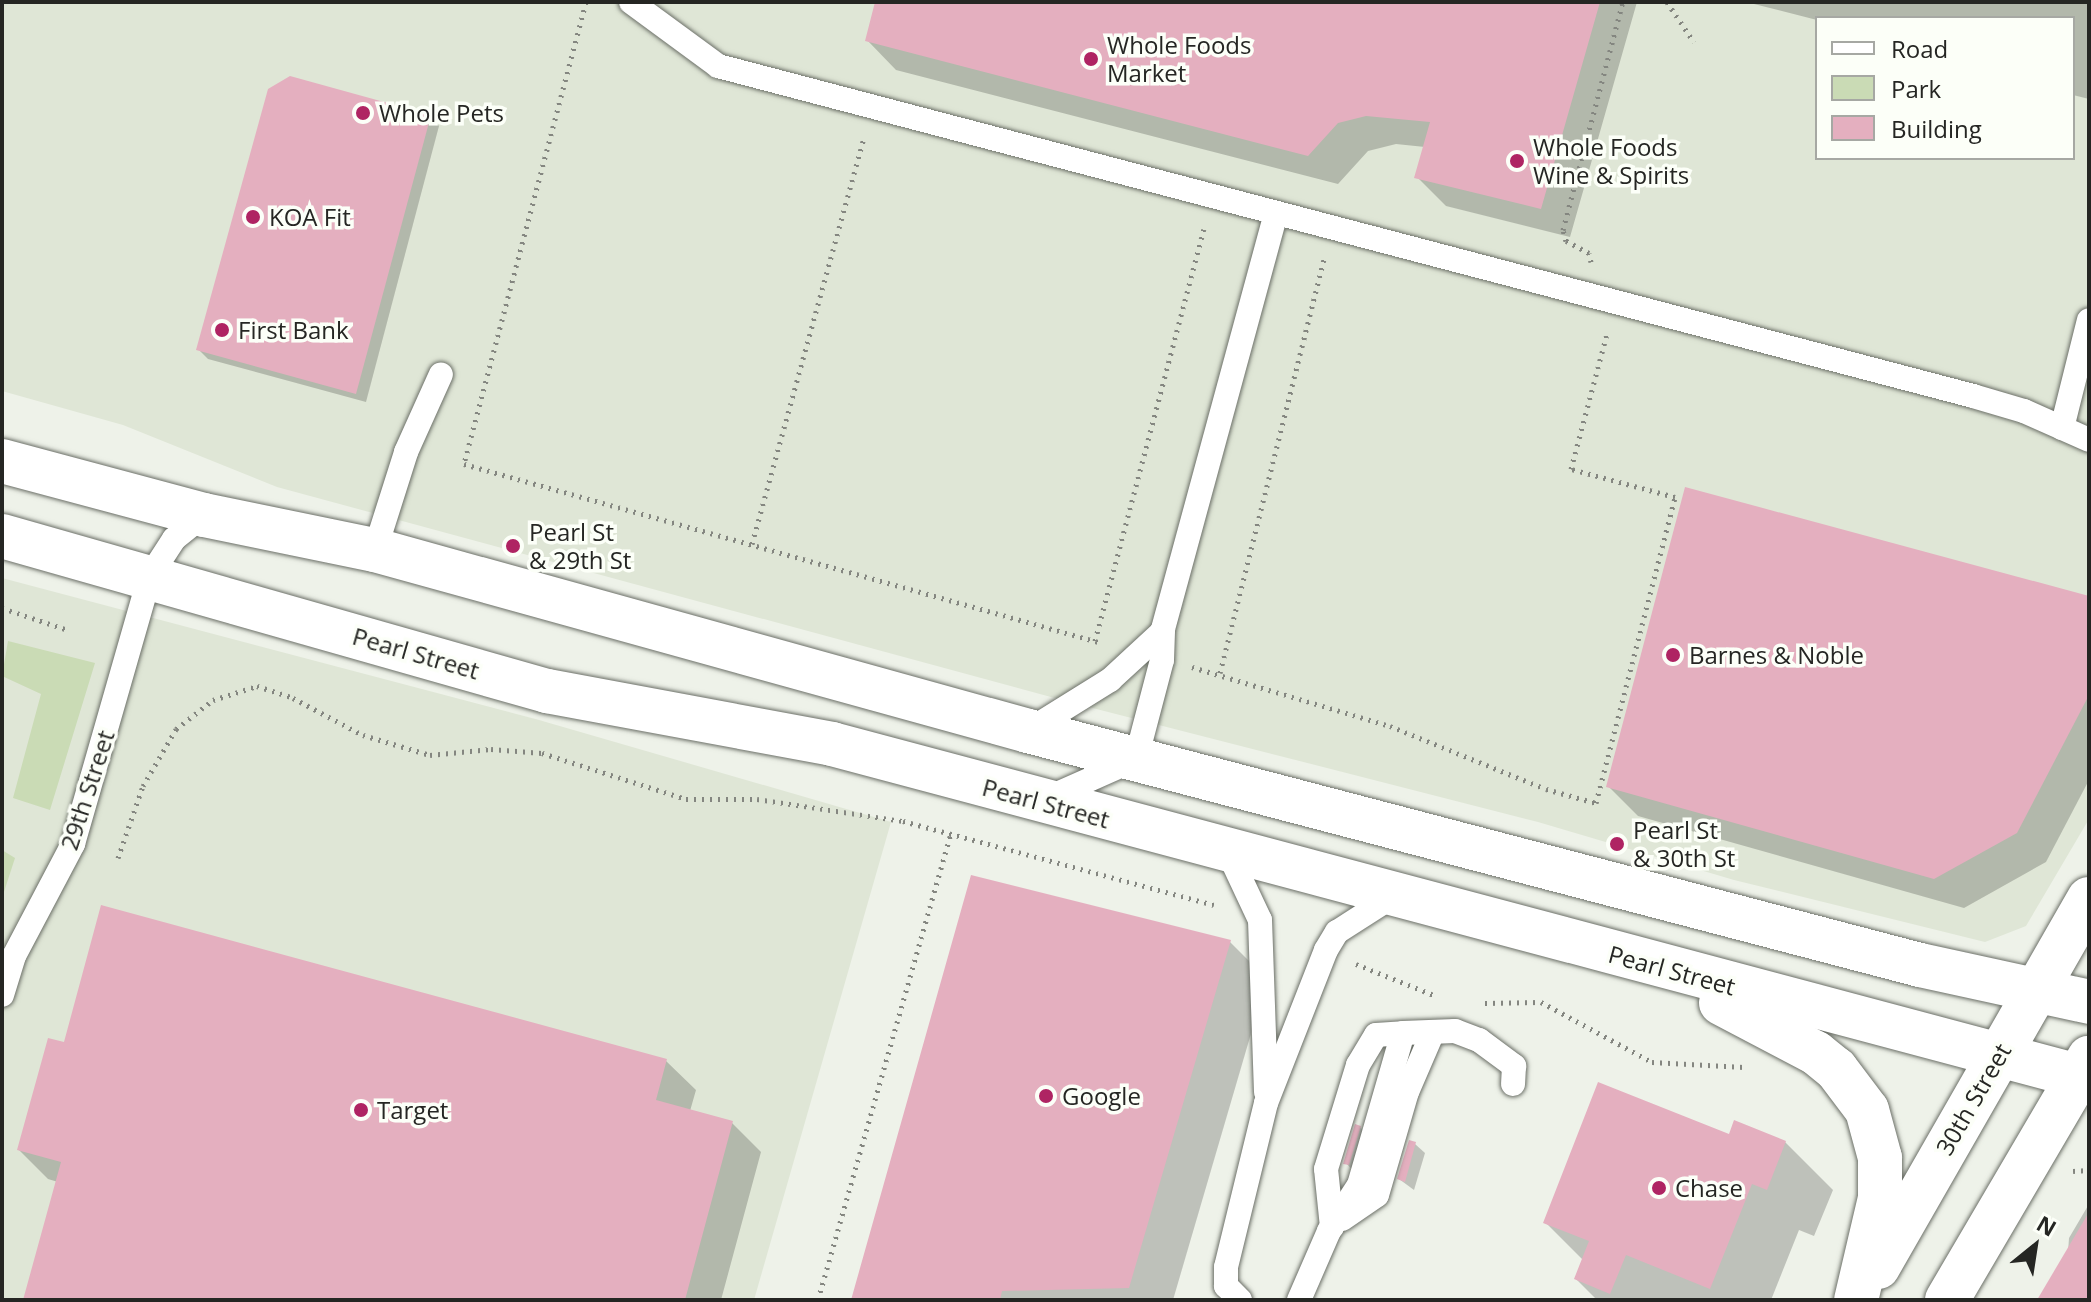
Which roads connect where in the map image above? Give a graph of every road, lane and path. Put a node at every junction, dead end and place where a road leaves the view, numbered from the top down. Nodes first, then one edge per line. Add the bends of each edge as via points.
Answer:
1 (586, 2) edge
2 (631, 2) edge
3 (1623, 2) edge
4 (1667, 2) edge
5 (655, 10) edge
6 (1694, 42) dead end
7 (872, 107) junction
8 (1212, 199) junction
9 (1275, 216) junction
10 (1331, 231) junction
11 (1599, 299) junction
12 (2089, 320) edge
13 (441, 374) dead end
14 (2062, 428) junction
15 (2089, 440) edge
16 (2, 461) edge
17 (204, 515) junction
18 (2, 536) edge
19 (752, 544) junction
20 (375, 550) junction
21 (150, 576) junction
22 (2, 608) edge
23 (68, 630) dead end
24 (1095, 641) junction
25 (1150, 657) junction
26 (1220, 673) junction
27 (1028, 731) junction
28 (1136, 759) junction
29 (1042, 801) junction
30 (951, 834) junction
31 (1228, 852) junction
32 (118, 858) dead end
33 (1393, 896) junction
34 (2089, 899) edge
35 (1260, 920) junction
36 (1326, 950) junction
37 (1621, 956) junction
38 (2035, 991) junction
39 (2, 995) edge
40 (1443, 998) dead end
41 (1469, 1001) dead end
42 (2089, 1002) edge
43 (1403, 1033) junction
44 (1432, 1034) junction
45 (1998, 1055) junction
46 (1749, 1067) dead end
47 (2086, 1071) edge
48 (1513, 1084) dead end
49 (1266, 1103) junction
50 (1334, 1225) junction
51 (818, 1300) edge
52 (1240, 1300) edge
53 (1299, 1300) edge
54 (1858, 1300) edge
55 (1947, 1300) edge

1 - 19 path via 464,464
2 - 5 lane
3 - 11 path via 1563,230 1566,241 1589,253
4 - 6 path
5 - 7 lane via 718,66
7 - 8 lane
7 - 19 path
8 - 9 lane
8 - 24 path
9 - 10 lane
9 - 25 lane via 1162,632
10 - 11 lane
10 - 26 path
11 - 14 lane via 1973,396
11 - 26 path via 1608,340 1571,469 1675,497 1596,803 1546,789 1390,726
12 - 14 lane
13 - 20 lane via 406,452
14 - 15 lane
16 - 17 main road
17 - 20 main road
17 - 21 lane, 29th Street via 174,539
18 - 21 main road, Pearl Street
19 - 24 path
20 - 27 main road
21 - 29 main road, Pearl Street via 547,691 832,744
21 - 39 lane, 29th Street via 73,844 14,956
22 - 23 path
24 - 25 path
25 - 26 path
25 - 27 lane
25 - 28 lane
27 - 28 main road
28 - 29 lane
28 - 38 main road
29 - 31 main road, Pearl Street
30 - 32 path via 903,821 757,799 686,799 542,753 491,749 430,755 363,735 293,698 257,686 213,700 176,729 143,786
30 - 35 path
30 - 51 path
31 - 33 main road, Pearl Street
31 - 35 lane
33 - 36 lane via 1337,932
33 - 37 main road, Pearl Street
34 - 38 main road, 30th Street
35 - 49 lane
36 - 40 path
36 - 49 lane
37 - 45 main road, Pearl Street
37 - 54 main road via 1788,1035 1836,1069 1855,1091 1875,1131 1880,1175 1877,1217
38 - 42 main road
38 - 45 main road, 30th Street
41 - 46 path via 1541,1002 1652,1062
43 - 44 lane
43 - 50 lane via 1359,1185
43 - 50 lane via 1376,1035 1358,1065 1326,1169
44 - 48 lane via 1455,1031 1489,1047 1514,1066
44 - 50 lane via 1407,1092 1377,1195
45 - 47 main road, Pearl Street
45 - 54 main road, 30th Street
47 - 55 main road
49 - 52 lane via 1226,1267 1226,1286
50 - 53 lane

